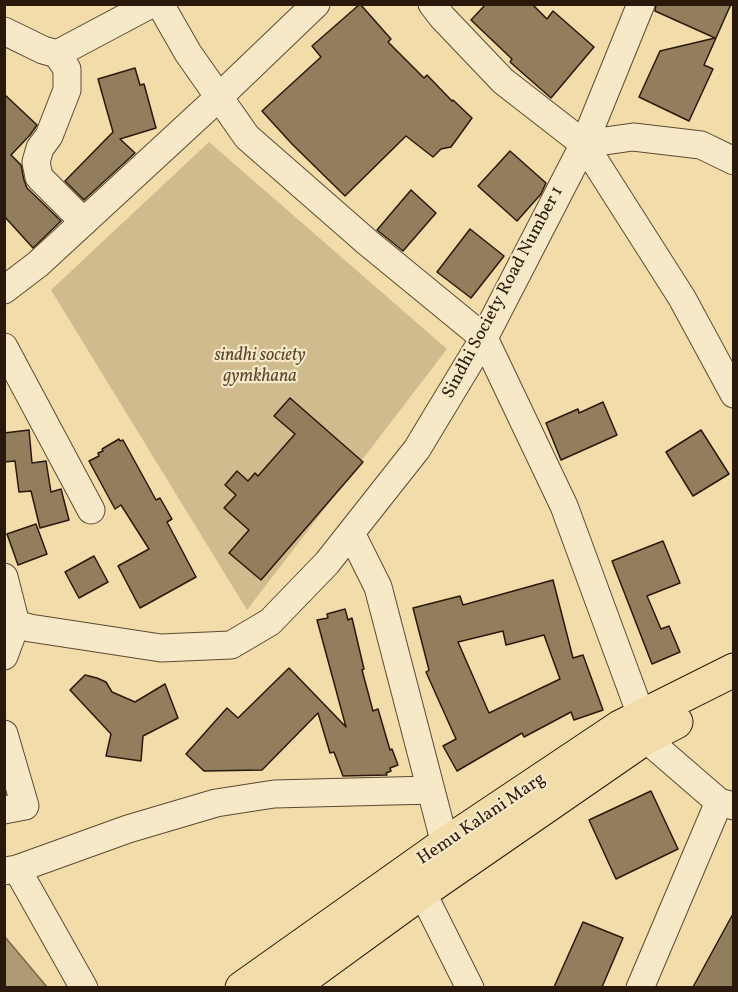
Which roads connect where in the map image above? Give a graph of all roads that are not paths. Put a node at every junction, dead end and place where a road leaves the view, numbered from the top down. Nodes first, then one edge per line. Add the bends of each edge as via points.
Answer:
1 (151, 4) edge
2 (160, 4) edge
3 (316, 4) edge
4 (432, 4) edge
5 (641, 4) edge
6 (4, 31) edge
7 (57, 54) junction
8 (219, 97) junction
9 (584, 144) junction
10 (734, 160) edge
11 (84, 222) junction
12 (4, 290) edge
13 (484, 338) junction
14 (4, 347) edge
15 (734, 394) edge
16 (91, 510) dead end
17 (351, 533) junction
18 (4, 577) edge
19 (10, 623) edge
20 (4, 657) edge
21 (734, 670) edge
22 (734, 692) edge
23 (643, 727) junction
24 (4, 734) edge
25 (431, 790) junction
26 (726, 804) edge
27 (4, 810) edge
28 (449, 857) junction
29 (11, 870) edge
30 (422, 892) junction
31 (84, 987) edge
32 (242, 987) edge
33 (290, 987) edge
34 (470, 987) edge
35 (640, 987) edge

1 - 7 street
2 - 8 street
3 - 8 street
4 - 9 street via 502,81
5 - 9 street, Sindhi Society Road Number 1
6 - 7 street
7 - 11 street via 67,69 67,90 36,162 39,177
8 - 11 street
8 - 13 street via 247,137
9 - 10 street via 633,137 701,145
9 - 13 street, Sindhi Society Road Number 1
9 - 15 street via 682,298
11 - 12 street
13 - 17 street, Sindhi Society Road Number 1 via 417,449
13 - 23 street via 564,506
14 - 16 street
17 - 19 street, Sindhi Society Road Number 1 via 270,622 231,645 161,648
17 - 25 street via 378,587
18 - 19 street
19 - 20 street
21 - 23 main road, Hemu Kalani Marg
22 - 23 main road
23 - 26 street
23 - 28 main road, Hemu Kalani Marg via 620,727
24 - 27 street via 25,806
25 - 28 street
25 - 29 street via 274,794 216,803
26 - 35 street
28 - 30 main road
28 - 32 main road, Hemu Kalani Marg
29 - 31 street
30 - 33 main road
30 - 34 street

